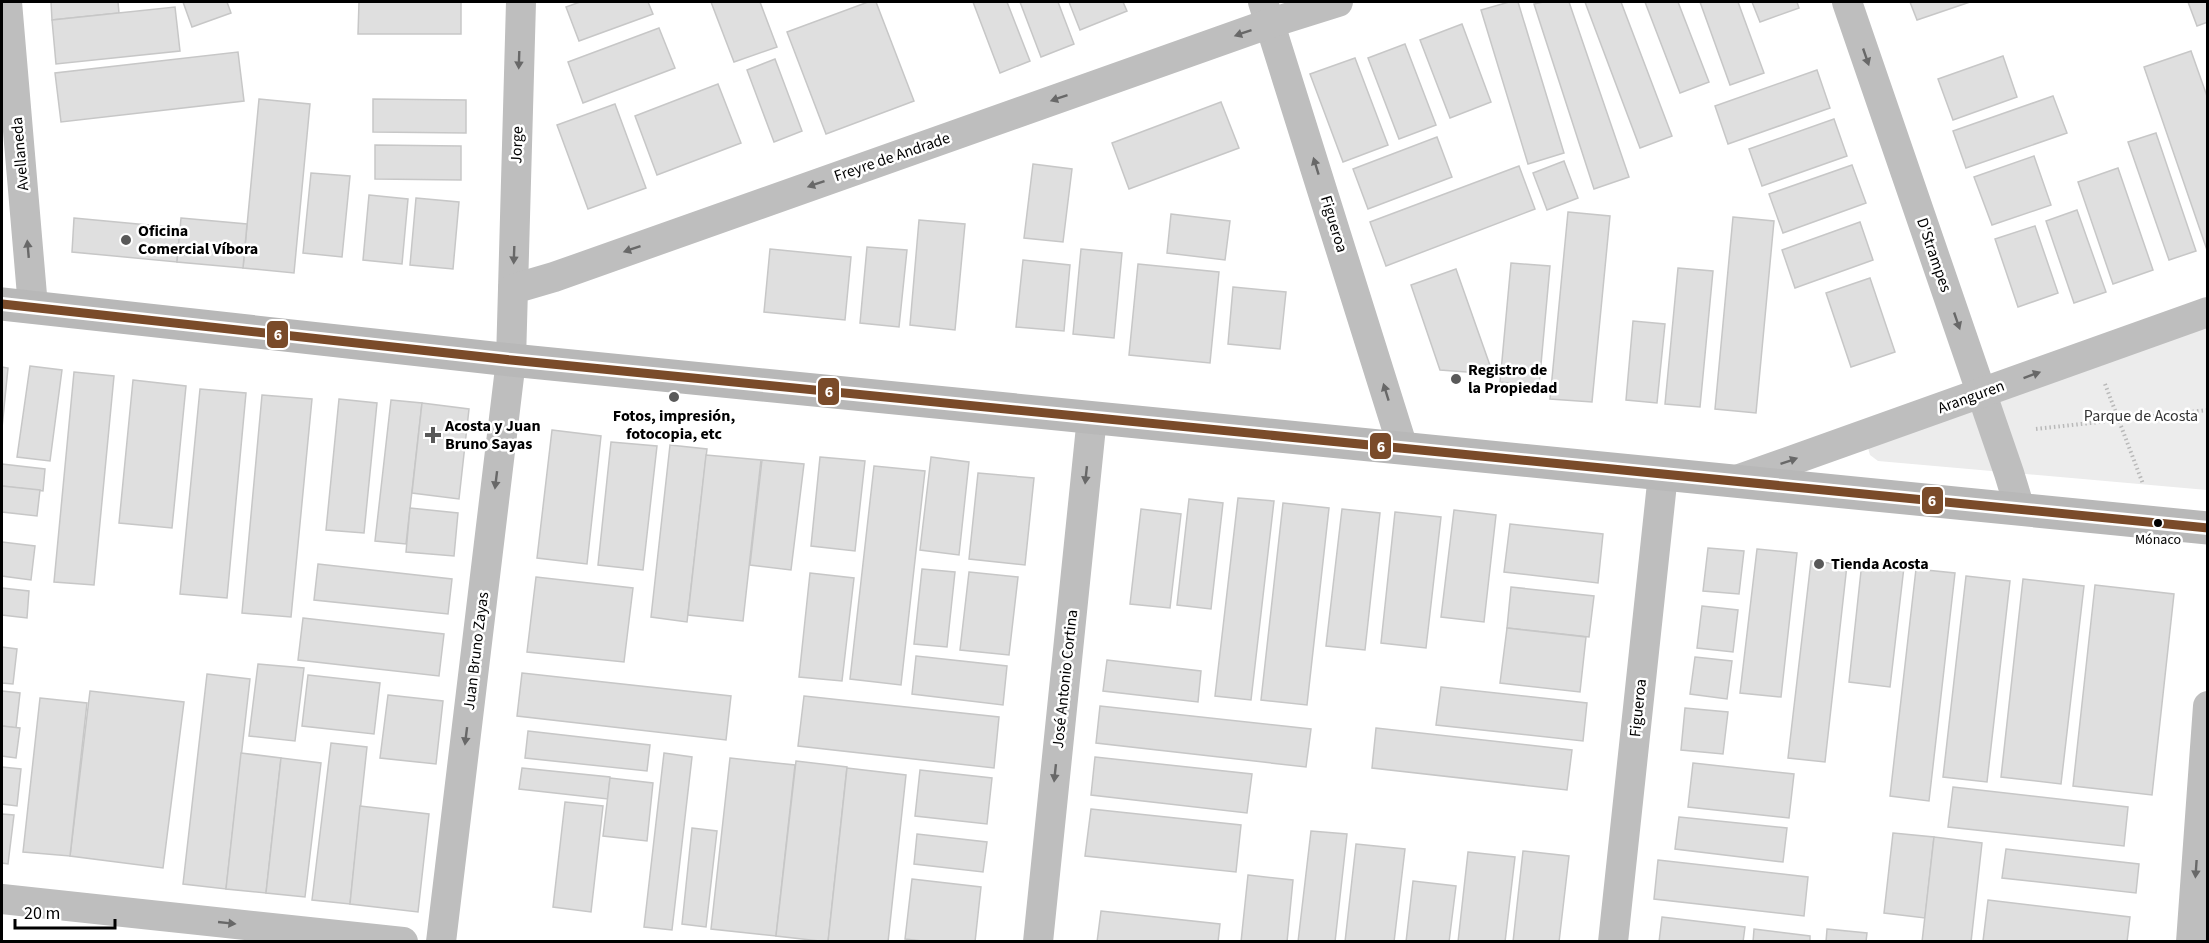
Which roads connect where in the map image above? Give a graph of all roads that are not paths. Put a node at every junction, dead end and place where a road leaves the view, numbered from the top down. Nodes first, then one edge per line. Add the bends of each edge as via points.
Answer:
1 (7, 2) edge
2 (521, 2) edge
3 (1338, 2) edge
4 (1847, 2) edge
5 (1267, 12) edge
6 (513, 289) junction
7 (17, 306) edge
8 (2208, 312) edge
9 (511, 360) junction
10 (1982, 393) junction
11 (1092, 417) junction
12 (1403, 448) junction
13 (1663, 474) junction
14 (1734, 481) junction
15 (2020, 509) junction
16 (2208, 528) edge
17 (2208, 706) edge
18 (2, 899) edge
19 (403, 942) edge
20 (441, 942) edge
21 (1038, 942) edge
22 (1613, 942) edge
23 (2191, 942) edge

7 -> 1 street, Avellaneda
2 -> 6 street, Jorge
3 - 5 street, Freyre de Andrade
4 -> 10 street, D'Strampes
5 -> 6 street, Freyre de Andrade
12 -> 5 street, Figueroa
6 - 9 street
7 - 9 main road
10 -> 8 street, Aranguren
9 - 11 main road
9 -> 20 street, Juan Bruno Zayas
14 -> 10 street, Aranguren
10 - 15 street, D'Strampes
11 - 12 main road
11 -> 21 street, José Antonio Cortina
12 - 13 main road
13 - 14 main road
13 - 22 street, Figueroa
14 - 15 main road
15 - 16 main road
17 -> 23 street
18 -> 19 street

